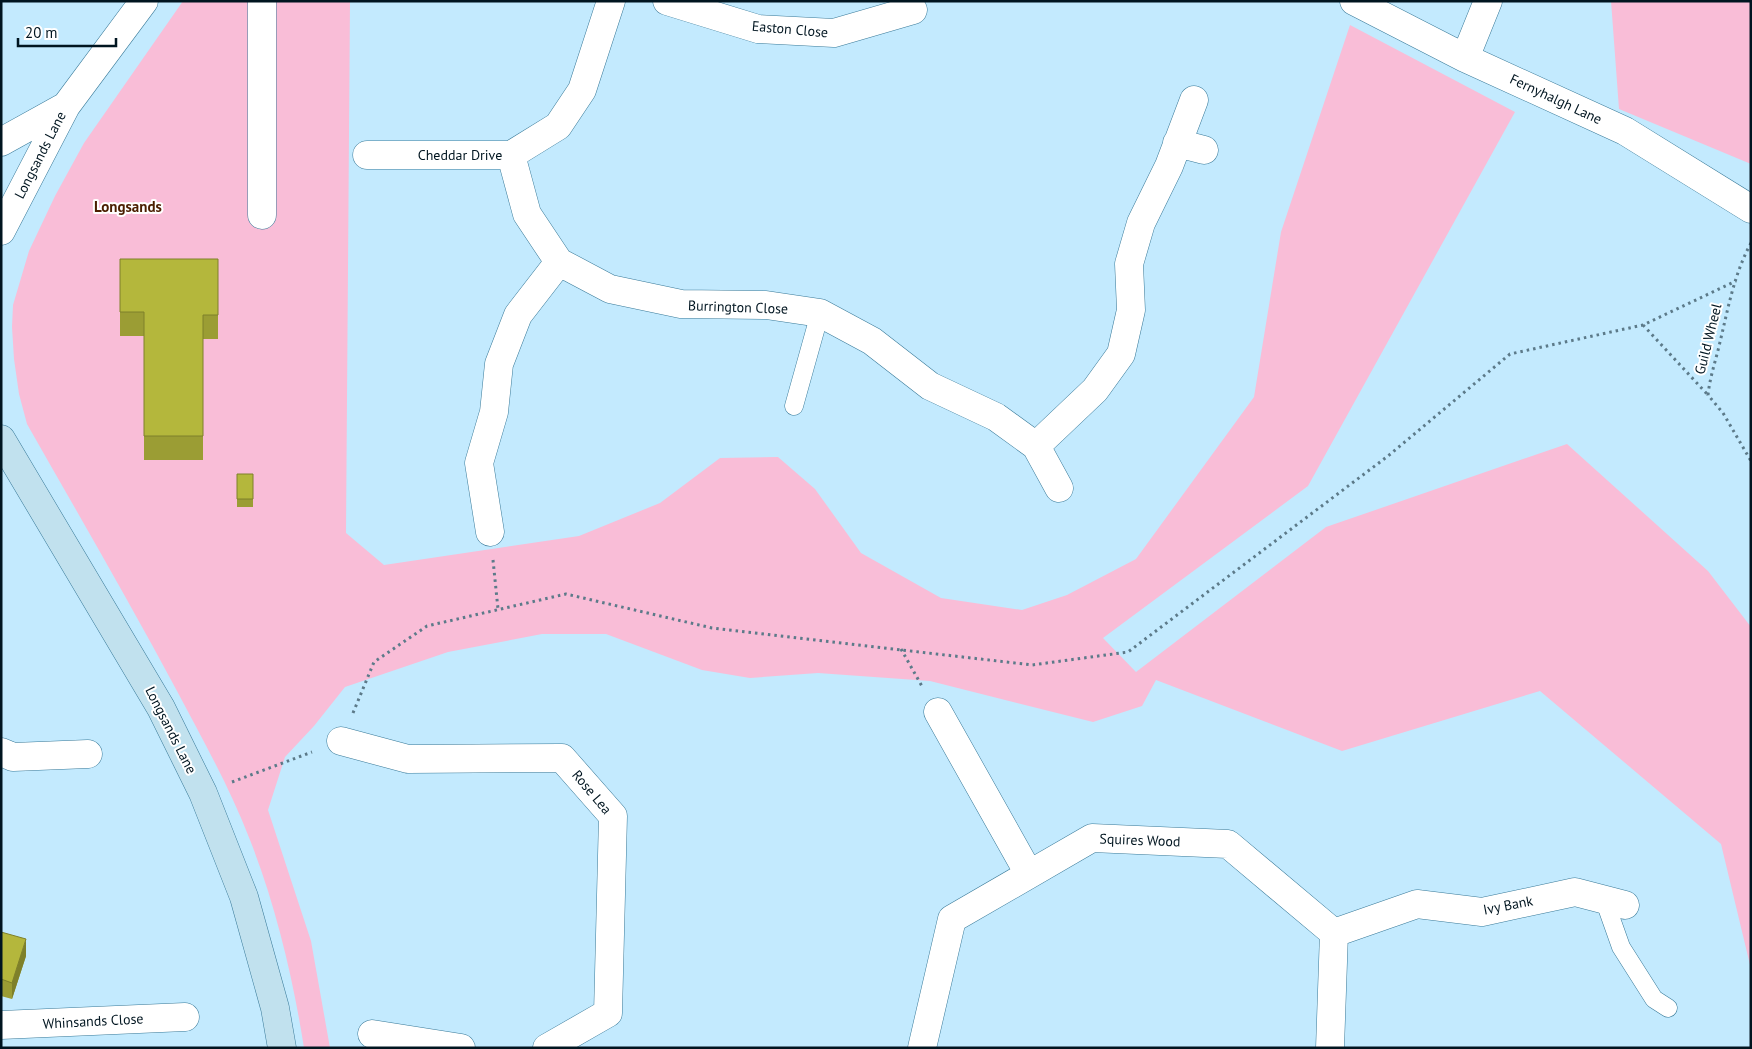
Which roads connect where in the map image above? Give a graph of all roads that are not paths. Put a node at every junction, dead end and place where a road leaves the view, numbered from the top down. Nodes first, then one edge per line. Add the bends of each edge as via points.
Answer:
1 (144, 1) edge
2 (262, 1) edge
3 (611, 1) edge
4 (667, 1) edge
5 (1354, 1) edge
6 (1488, 1) edge
7 (913, 10) dead end
8 (1465, 58) junction
9 (1194, 100) dead end
10 (66, 106) junction
11 (1, 142) edge
12 (1177, 143) junction
13 (1204, 150) dead end
14 (367, 154) dead end
15 (511, 155) junction
16 (1751, 209) edge
17 (262, 215) dead end
18 (1, 231) edge
19 (559, 262) junction
20 (820, 313) junction
21 (794, 406) dead end
22 (1, 439) edge
23 (1036, 446) junction
24 (1059, 488) dead end
25 (490, 532) road end
26 (938, 712) road end
27 (341, 741) road end
28 (1, 752) edge
29 (88, 754) dead end
30 (1029, 874) junction
31 (1615, 902) joint
32 (1334, 933) junction
33 (1668, 1008) dead end
34 (185, 1017) dead end
35 (1, 1025) edge
36 (372, 1034) dead end
37 (282, 1048) edge
38 (461, 1048) edge
39 (547, 1048) edge
40 (922, 1048) edge
41 (1330, 1048) edge

1 - 10 street, Longsands Lane
2 - 17 street
3 - 15 street, Cheddar Drive via 582,90 558,126
4 - 7 street, Easton Close via 758,29 834,33
5 - 8 street, Fernyhalgh Lane
6 - 8 street
8 - 16 street, Fernyhalgh Lane via 1625,131
9 - 12 street
10 - 11 street, Longsands Lane
10 - 18 street, Longsands Lane
12 - 13 street
12 - 23 street via 1170,166 1141,223 1129,264 1131,310 1120,354 1095,390
14 - 15 street, Cheddar Drive
15 - 19 street, Burrington Close via 527,214
19 - 20 street, Burrington Close via 610,289 681,304 766,305
19 - 25 street via 518,315 500,364 494,412 479,463
20 - 21 lane
20 - 23 street, Burrington Close via 872,341 930,386 996,418
22 - 37 main road, Longsands Lane via 161,708 203,793 244,897 275,1008
23 - 24 street, Burrington Close
26 - 30 street
27 - 39 street, Rose Lea via 408,759 562,758 613,816 608,1013
28 - 29 street via 13,757
30 - 32 street, Squires Wood via 1092,838 1228,844
30 - 40 street, Squires Wood via 952,919
31 - 32 street, Ivy Bank via 1575,892 1482,912 1417,904
31 - 33 lane via 1621,947 1654,999
32 - 41 street
34 - 35 street, Whinsands Close
36 - 38 street

